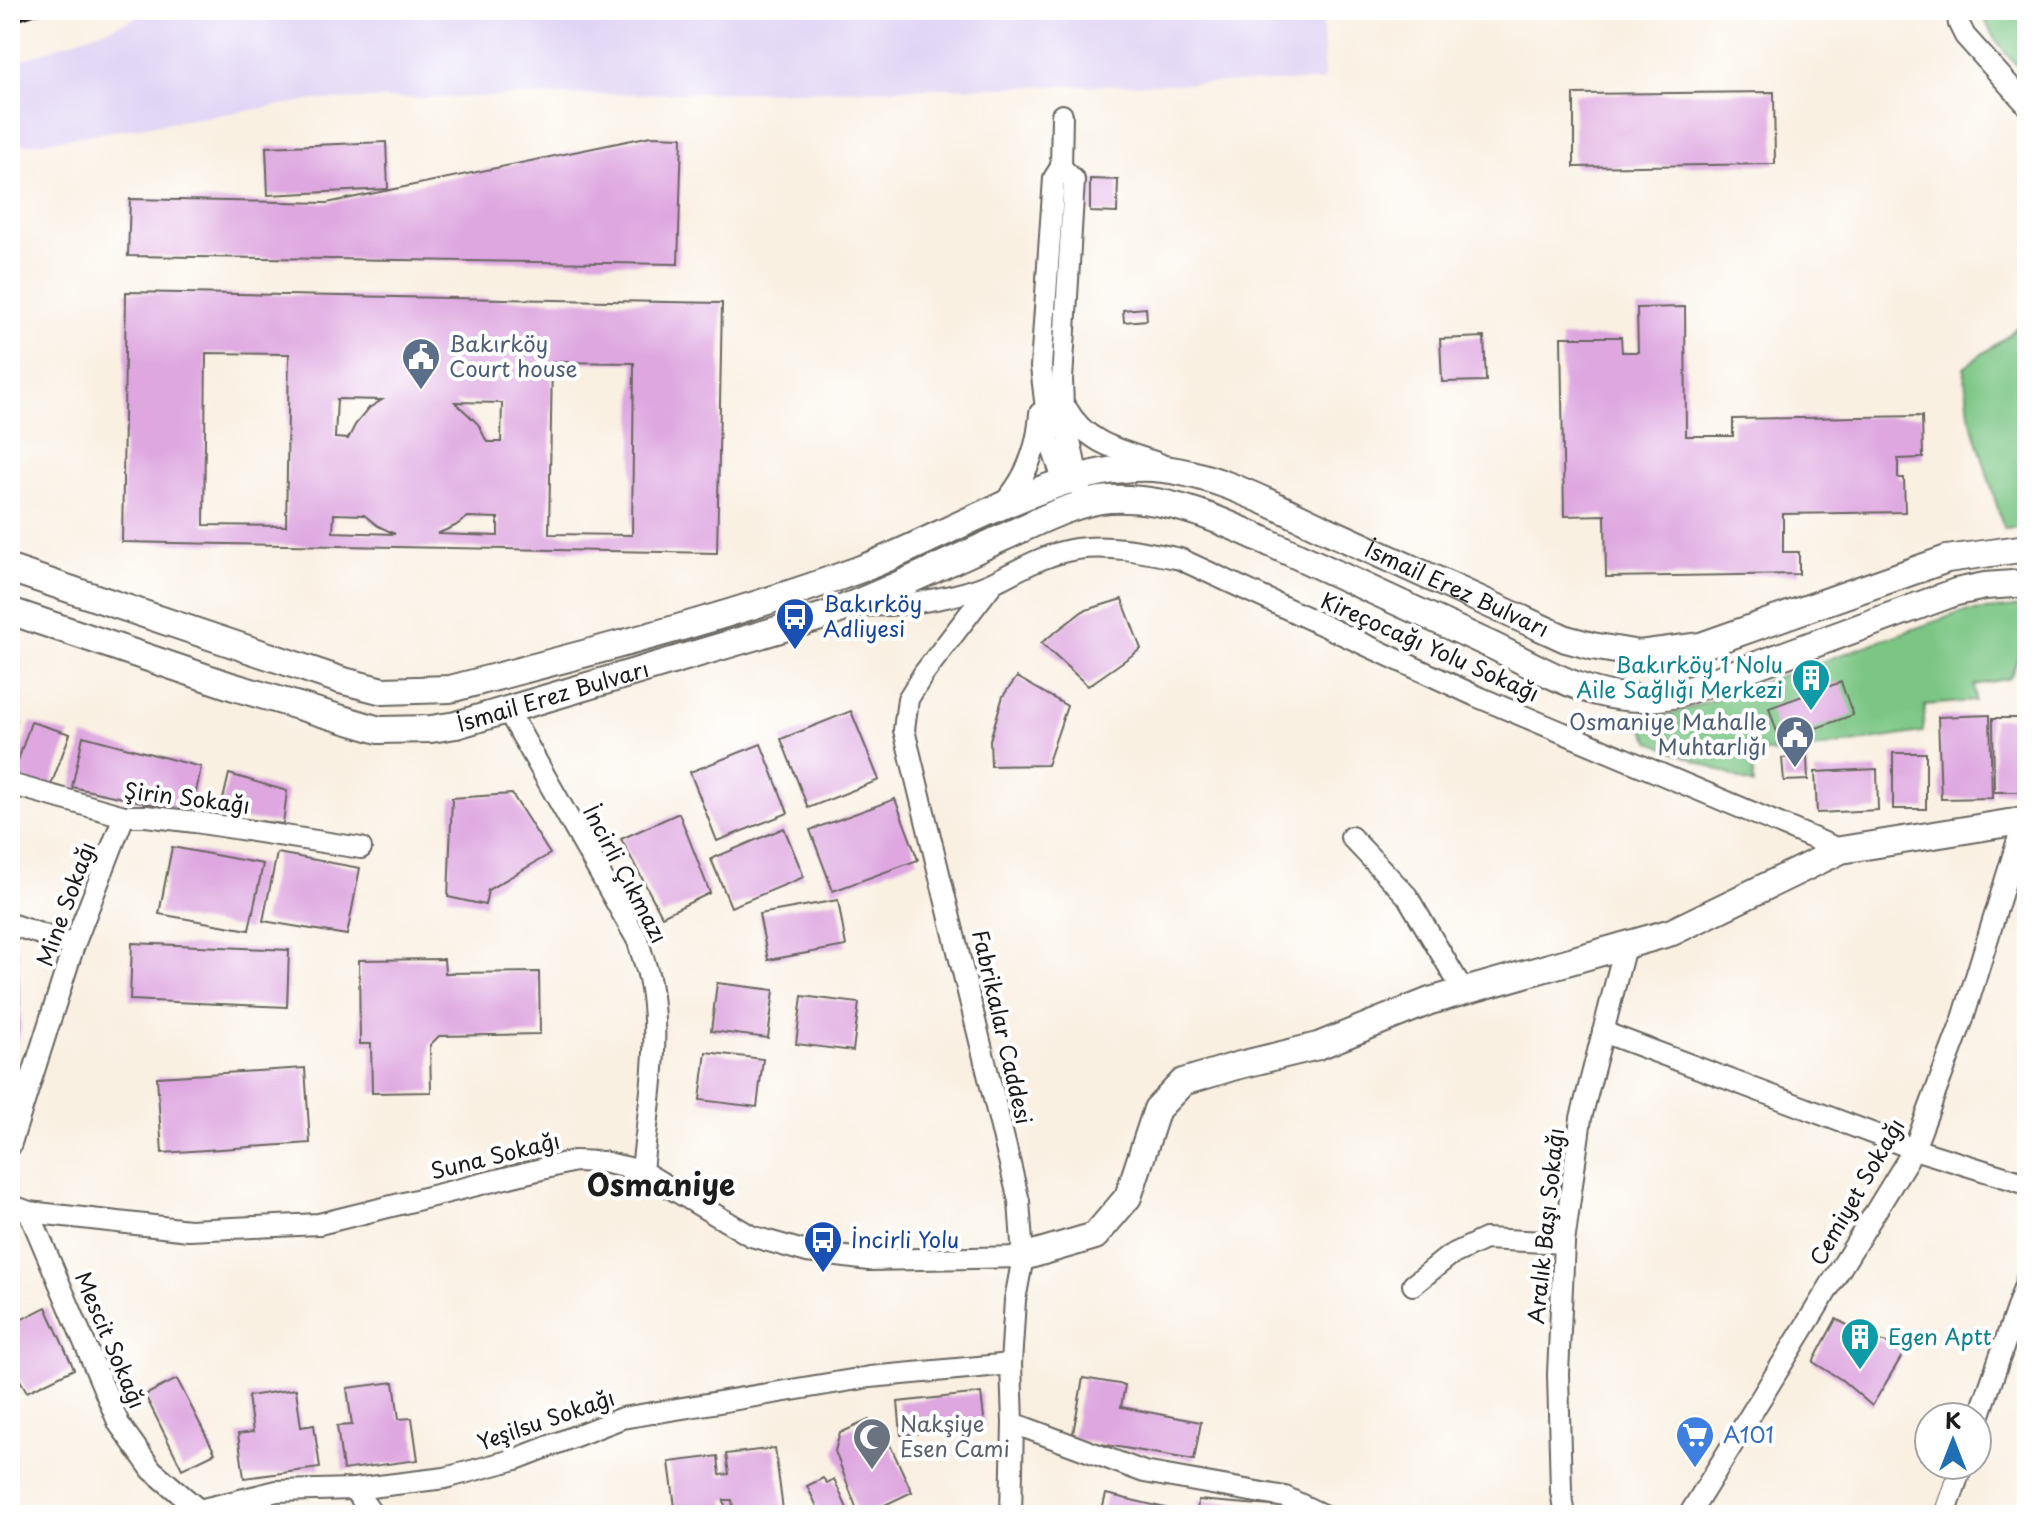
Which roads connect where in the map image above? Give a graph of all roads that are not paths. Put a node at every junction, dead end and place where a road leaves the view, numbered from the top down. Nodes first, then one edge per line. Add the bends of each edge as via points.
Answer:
1 (1957, 10) edge
2 (2027, 105) edge
3 (1062, 115) dead end
4 (1061, 167) junction
5 (1041, 381) junction
6 (1063, 400) junction
7 (1183, 472) junction
8 (1078, 480) junction
9 (1085, 505) junction
10 (1000, 507) junction
11 (2027, 548) edge
12 (10, 569) edge
13 (993, 583) junction
14 (2027, 583) edge
15 (853, 605) junction
16 (10, 611) edge
17 (507, 709) junction
18 (10, 784) edge
19 (124, 816) junction
20 (2025, 820) edge
21 (1351, 837) dead end
22 (361, 848) dead end
23 (1841, 850) junction
24 (10, 924) edge
25 (74, 945) junction
26 (1625, 946) junction
27 (1464, 992) junction
28 (1603, 1032) junction
29 (10, 1146) edge
30 (1914, 1149) junction
31 (642, 1171) junction
32 (2027, 1184) edge
33 (19, 1208) edge
34 (1564, 1243) junction
35 (1023, 1257) junction
36 (2027, 1279) edge
37 (1413, 1285) dead end
38 (1011, 1364) junction
39 (1985, 1401) edge
40 (1013, 1423) junction
41 (1957, 1481) edge
42 (354, 1489) junction
43 (198, 1512) edge
44 (373, 1515) edge
45 (1011, 1515) edge
46 (1323, 1515) edge
47 (1565, 1515) edge
48 (1689, 1515) edge
49 (1945, 1515) edge

1 - 2 street via 1965,36
3 - 4 street
4 - 5 street via 1052,192
4 - 6 street via 1074,180
5 - 8 street via 1059,468
5 - 10 street via 1034,452
6 - 7 street via 1098,442
6 - 8 street
7 - 8 street, İsmail Erez Bulvarı via 1132,468
7 - 11 street, İsmail Erez Bulvarı via 1268,503 1566,639 1639,654 1701,646 1947,559
8 - 9 street
8 - 10 street, İsmail Erez Bulvarı
9 - 14 street, İsmail Erez Bulvarı via 1108,499 1153,501 1193,511 1613,698 1642,700 1681,693 1956,592
9 - 15 street, İsmail Erez Bulvarı
10 - 12 street, İsmail Erez Bulvarı via 861,569 753,607 450,689 383,691 340,680
13 - 15 street via 913,603
13 - 23 street, Kireçocağı Yolu Sokağı via 1016,569 1075,549 1131,549 1180,559 1476,696
13 - 35 street, Fabrikalar Caddesi via 908,699 904,730 1019,1201
15 - 17 street, İsmail Erez Bulvarı
16 - 17 street, İsmail Erez Bulvarı via 379,730 456,725
17 - 31 street, İncirli Çıkmazı via 642,954 653,1012
18 - 19 street, Şirin Sokağı
19 - 22 street, Şirin Sokağı
19 - 25 street, Mine Sokağı
20 - 23 street
20 - 30 street, Cemiyet Sokağı via 1963,1019
21 - 27 street via 1407,896
23 - 26 street via 1672,932
24 - 25 street
25 - 29 street, Mine Sokağı
26 - 27 street
26 - 28 street, Aralık Başı Sokağı
27 - 35 street via 1318,1046 1183,1082 1157,1109 1128,1197 1095,1236
28 - 30 street
28 - 34 street, Aralık Başı Sokağı via 1581,1118
30 - 32 street
30 - 48 street, Cemiyet Sokağı
31 - 33 street, Suna Sokağı via 574,1161 319,1224 189,1230
31 - 35 street, Suna Sokağı via 751,1236 807,1252 869,1260
33 - 43 street, Mescit Sokağı via 119,1424 152,1470
34 - 37 street via 1485,1239 1449,1256
34 - 47 street, Aralık Başı Sokağı via 1558,1374
35 - 38 street, Fabrikalar Caddesi
36 - 39 street
38 - 40 street, Fabrikalar Caddesi
38 - 42 street, Yeşilsu Sokağı via 870,1377 622,1418 516,1459 445,1478
40 - 45 street, Fabrikalar Caddesi
40 - 46 street via 1144,1472 1285,1497
41 - 49 street
42 - 43 street, Yeşilsu Sokağı via 277,1491
42 - 44 street

